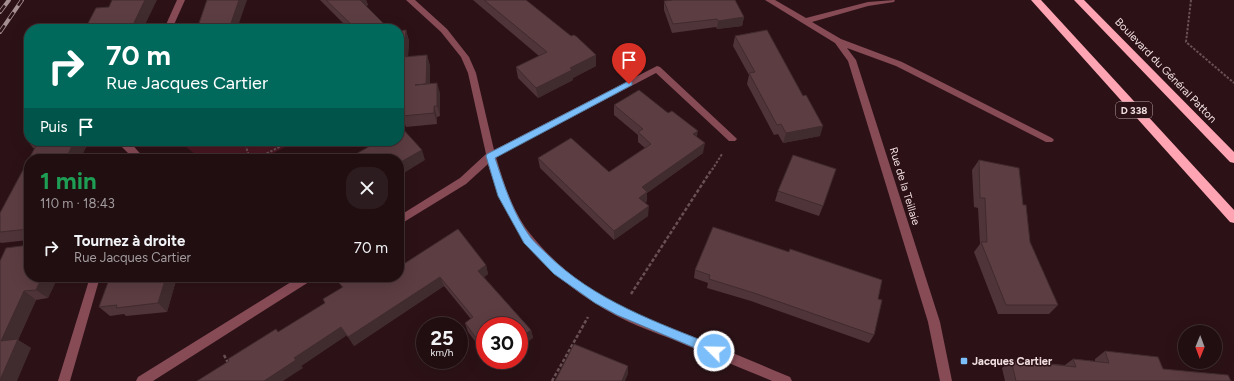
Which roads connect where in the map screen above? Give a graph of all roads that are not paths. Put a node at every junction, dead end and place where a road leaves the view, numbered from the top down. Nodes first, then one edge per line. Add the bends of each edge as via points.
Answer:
1 (181, 0) edge
2 (410, 0) edge
3 (768, 0) edge
4 (891, 0) edge
5 (1036, 0) edge
6 (1079, 0) edge
7 (1085, 0) edge
8 (1095, 17) junction
9 (805, 21) junction
10 (170, 24) edge
11 (838, 41) junction
12 (732, 139) road end
13 (1049, 140) dead end
14 (126, 146) edge
15 (135, 154) edge
16 (490, 156) junction
17 (1234, 159) edge
18 (404, 218) edge
19 (1234, 218) edge
20 (94, 282) edge
21 (300, 282) edge
22 (64, 381) edge
23 (142, 381) edge
24 (786, 381) edge
25 (946, 381) edge

1 - 10 street
2 - 16 street via 452,38 470,68
3 - 9 street, Rue de la Teillaie
4 - 9 street
5 - 19 highway, D 338
6 - 8 highway, Boulevard du Général Patton
7 - 8 highway
8 - 17 highway, Boulevard du Général Patton
9 - 11 street, Rue de la Teillaie
11 - 13 street via 899,64
11 - 25 street, Rue de la Teillaie via 852,60 860,80 934,322
12 - 16 street via 657,69
14 - 15 street
16 - 18 street via 463,181
16 - 24 street via 502,196 528,240 557,271 620,312
20 - 22 street
21 - 23 street

